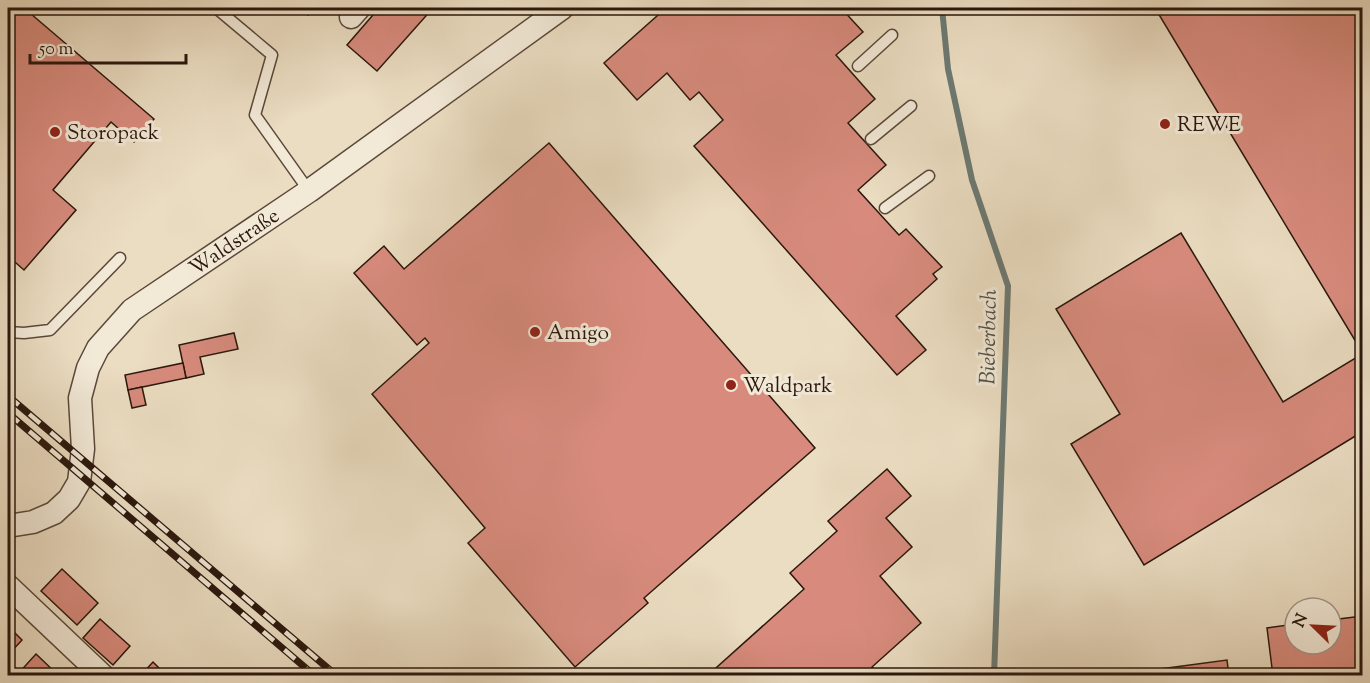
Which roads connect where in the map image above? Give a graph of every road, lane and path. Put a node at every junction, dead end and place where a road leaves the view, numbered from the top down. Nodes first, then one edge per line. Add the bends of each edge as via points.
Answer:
1 (216, 8) edge
2 (562, 8) edge
3 (892, 35) dead end
4 (858, 66) dead end
5 (911, 106) dead end
6 (871, 139) dead end
7 (929, 176) dead end
8 (309, 191) junction
9 (885, 208) dead end
10 (120, 258) dead end
11 (8, 332) edge
12 (8, 526) edge
13 (8, 586) edge
14 (103, 675) edge

1 - 8 lane via 272,55 255,115
2 - 8 street, Waldstraße
3 - 4 lane
5 - 6 lane
7 - 9 lane
8 - 12 street, Waldstraße via 132,310 111,331 88,368 80,398 83,449 79,482 54,513
10 - 11 lane via 50,330
13 - 14 street

